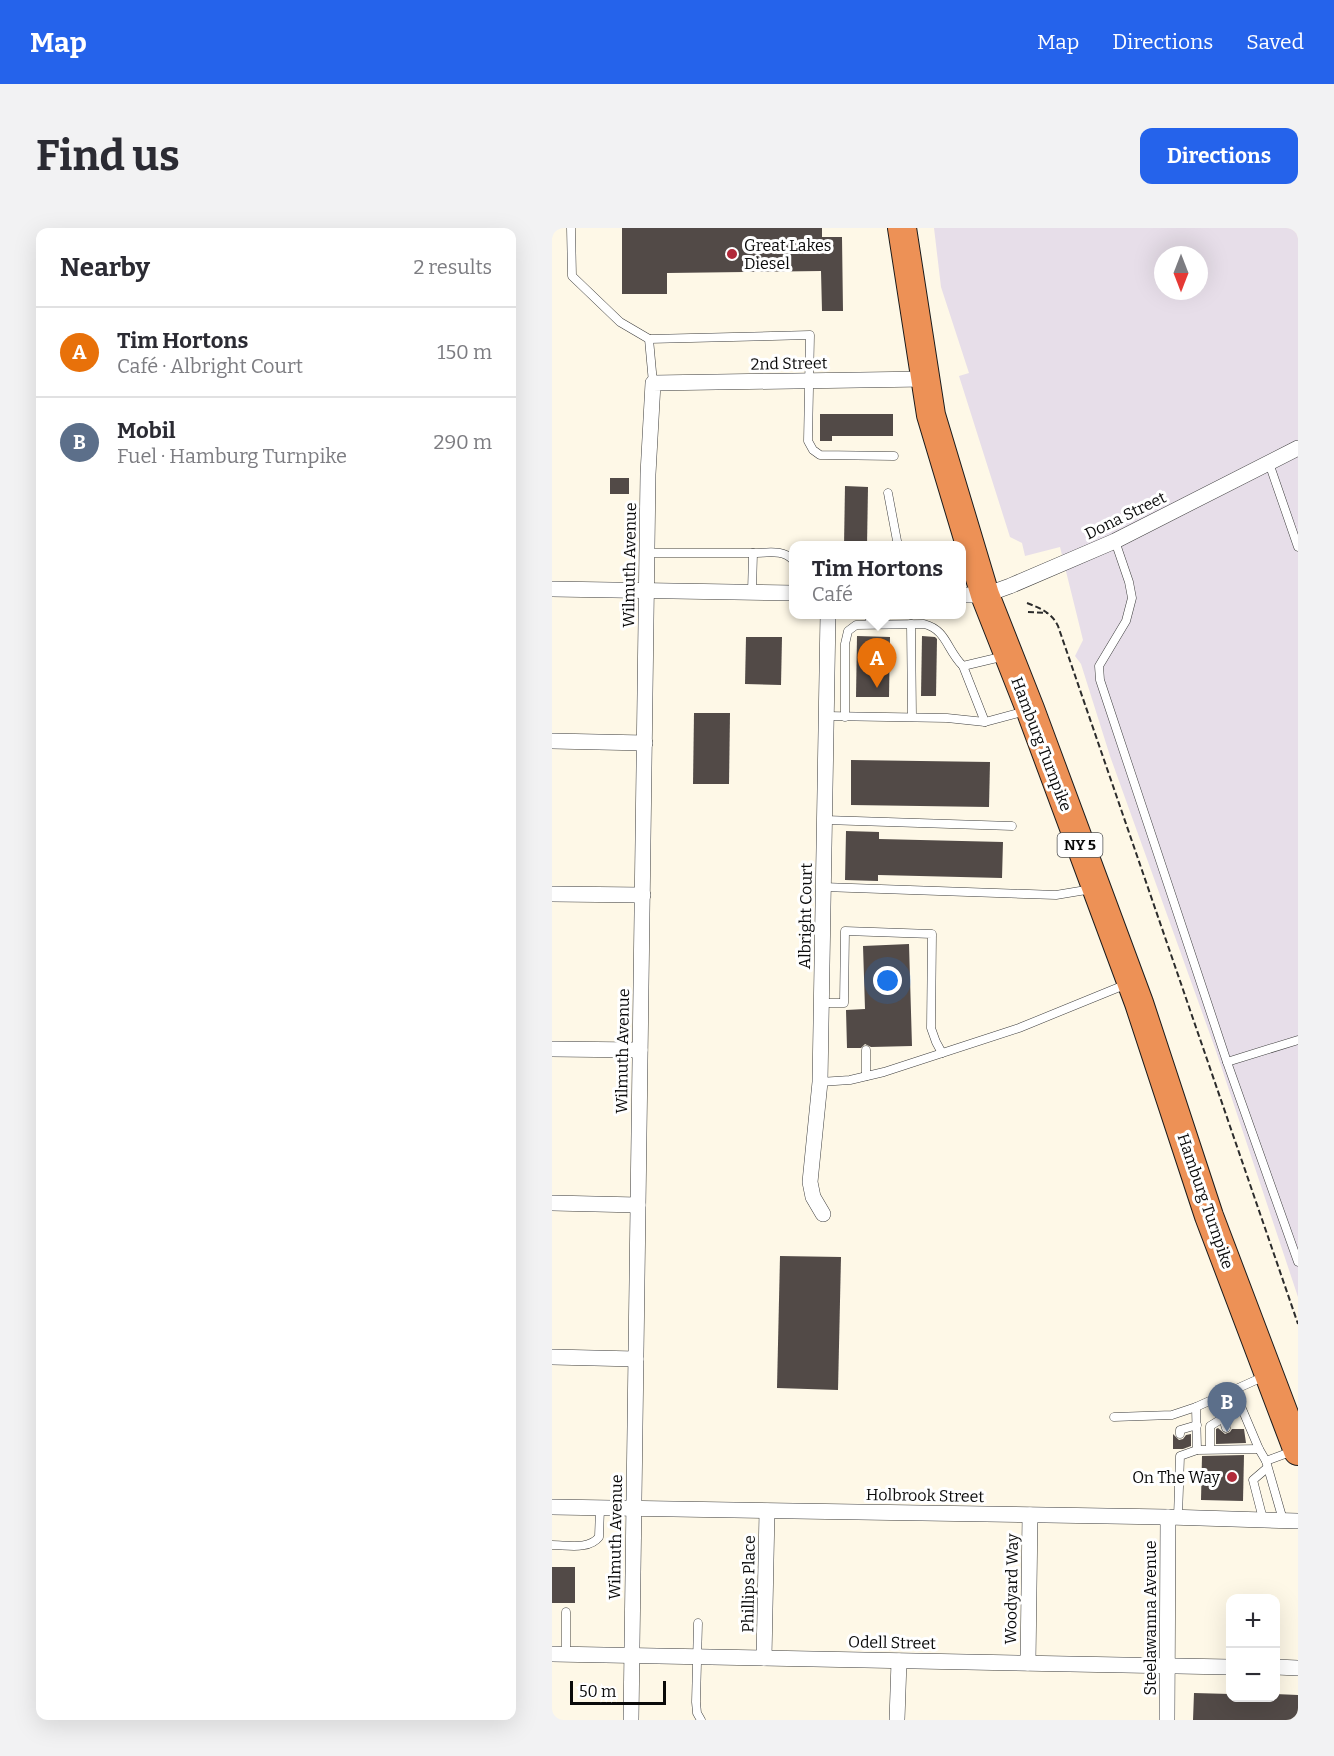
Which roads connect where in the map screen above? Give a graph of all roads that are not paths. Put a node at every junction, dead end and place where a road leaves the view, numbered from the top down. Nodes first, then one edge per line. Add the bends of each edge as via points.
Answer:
1 (571, 228) edge
2 (902, 228) edge
3 (649, 339) junction
4 (925, 379) junction
5 (810, 381) junction
6 (653, 383) junction
7 (1298, 448) edge
8 (894, 456) dead end
9 (1269, 463) junction
10 (888, 493) dead end
11 (897, 541) edge
12 (960, 541) edge
13 (1115, 541) junction
14 (1298, 547) edge
15 (647, 553) junction
16 (753, 554) junction
17 (789, 556) edge
18 (966, 565) edge
19 (552, 589) edge
20 (647, 590) junction
21 (752, 592) junction
22 (789, 593) edge
23 (973, 595) edge
24 (828, 619) edge
25 (869, 619) edge
26 (870, 624) junction
27 (911, 624) junction
28 (1009, 655) junction
29 (963, 666) junction
30 (1030, 710) junction
31 (826, 716) junction
32 (845, 717) junction
33 (912, 717) junction
34 (985, 722) junction
35 (552, 741) edge
36 (645, 743) junction
37 (825, 820) junction
38 (1012, 826) dead end
39 (822, 887) junction
40 (1097, 889) junction
41 (552, 894) edge
42 (643, 895) junction
43 (1131, 982) junction
44 (821, 1003) junction
45 (1298, 1040) edge
46 (552, 1049) edge
47 (640, 1050) junction
48 (866, 1050) dead end
49 (942, 1053) junction
50 (1227, 1062) junction
51 (866, 1076) junction
52 (820, 1082) junction
53 (552, 1203) edge
54 (638, 1205) junction
55 (823, 1214) dead end
56 (1298, 1262) edge
57 (552, 1357) edge
58 (636, 1359) junction
59 (1269, 1374) junction
60 (1234, 1390) junction
61 (1217, 1398) junction
62 (1196, 1407) junction
63 (1114, 1416) dead end
64 (1223, 1418) junction
65 (1197, 1425) junction
66 (1226, 1428) dead end
67 (1180, 1434) dead end
68 (1210, 1449) junction
69 (1259, 1449) junction
70 (1197, 1450) junction
71 (1298, 1450) edge
72 (1267, 1465) junction
73 (552, 1507) edge
74 (600, 1508) junction
75 (633, 1508) junction
76 (767, 1511) junction
77 (1030, 1515) junction
78 (1173, 1517) junction
79 (1263, 1519) junction
80 (1291, 1520) edge
81 (552, 1545) edge
82 (566, 1612) dead end
83 (698, 1623) dead end
84 (559, 1655) edge
85 (631, 1656) junction
86 (697, 1657) junction
87 (764, 1658) junction
88 (899, 1661) junction
89 (1028, 1663) junction
90 (1168, 1666) junction
91 (1226, 1667) edge
92 (1280, 1667) edge
93 (1298, 1668) edge
94 (631, 1720) edge
95 (701, 1720) edge
96 (897, 1720) edge
97 (1167, 1720) edge

1 - 3 lane via 572,276 620,322
2 - 4 highway, Hamburg Turnpike / NY 5
3 - 5 lane via 810,335
3 - 6 lane
4 - 5 street, 2nd Street
4 - 12 highway, Hamburg Turnpike / NY 5
5 - 6 street, 2nd Street
5 - 8 lane via 808,441 813,450 820,455
6 - 15 street, Wilmuth Avenue
7 - 9 street, Dona Street
9 - 13 street, Dona Street
9 - 14 lane
10 - 11 lane
13 - 23 street, Dona Street via 1010,586
13 - 50 lane via 1132,598 1126,621 1099,666 1100,680
15 - 16 lane
15 - 20 street, Wilmuth Avenue
16 - 17 lane
16 - 21 lane
18 - 23 highway, Hamburg Turnpike / NY 5
19 - 20 street
20 - 21 street
20 - 36 street, Wilmuth Avenue
21 - 22 street
23 - 28 highway, Hamburg Turnpike / NY 5
24 - 31 street, Albright Court
25 - 26 lane
26 - 27 lane
26 - 32 lane via 856,625 846,636
27 - 29 lane via 938,629
27 - 33 lane
28 - 29 lane
28 - 30 highway, Hamburg Turnpike / NY 5
29 - 34 lane
30 - 34 lane
30 - 40 highway, Hamburg Turnpike / NY 5
31 - 32 lane
31 - 37 street, Albright Court
32 - 33 lane
33 - 34 lane
35 - 36 street
36 - 42 street, Wilmuth Avenue
37 - 38 lane
37 - 39 street, Albright Court
39 - 40 lane via 1056,895
39 - 44 street, Albright Court
40 - 43 highway, Hamburg Turnpike / NY 5
41 - 42 street
42 - 47 street, Wilmuth Avenue
43 - 49 lane via 1019,1028
43 - 59 highway, Hamburg Turnpike / NY 5 via 1209,1216
44 - 49 lane via 844,1003 845,931 932,934 931,1028
44 - 52 street, Albright Court
45 - 50 lane
46 - 47 street
47 - 54 street, Wilmuth Avenue
48 - 51 lane
49 - 51 lane
50 - 56 lane
51 - 52 lane
52 - 55 street, Albright Court via 810,1182
53 - 54 street
54 - 58 street, Wilmuth Avenue
57 - 58 street
58 - 75 street, Wilmuth Avenue
59 - 60 lane
59 - 71 highway, Hamburg Turnpike / NY 5
60 - 61 lane
60 - 69 lane
61 - 62 lane
61 - 64 lane
62 - 63 lane via 1172,1415
62 - 65 lane
64 - 66 lane
64 - 68 lane via 1210,1426
65 - 67 lane via 1180,1430
65 - 70 lane
68 - 69 lane
68 - 70 lane
69 - 72 lane
70 - 78 lane via 1180,1452
71 - 72 lane
72 - 79 lane via 1253,1480
72 - 80 lane
73 - 74 street, Holbrook Street
74 - 75 street, Holbrook Street
74 - 81 lane via 597,1540 584,1545
75 - 76 street, Holbrook Street
75 - 85 street, Wilmuth Avenue
76 - 77 street, Holbrook Street
76 - 87 street, Phillips Place
77 - 78 street, Holbrook Street
77 - 89 street, Woodyard Way
78 - 79 street, Holbrook Street
78 - 90 street, Steelawanna Avenue
79 - 80 street, Holbrook Street
82 - 84 lane
83 - 86 lane
84 - 85 street, Odell Street
85 - 86 street, Odell Street
85 - 94 street, Wilmuth Avenue
86 - 87 street, Odell Street
86 - 95 lane via 697,1713
87 - 88 street, Odell Street
88 - 89 street, Odell Street
88 - 96 street
89 - 90 street, Odell Street
90 - 91 street, Odell Street
90 - 97 street, Steelawanna Avenue
92 - 93 street

